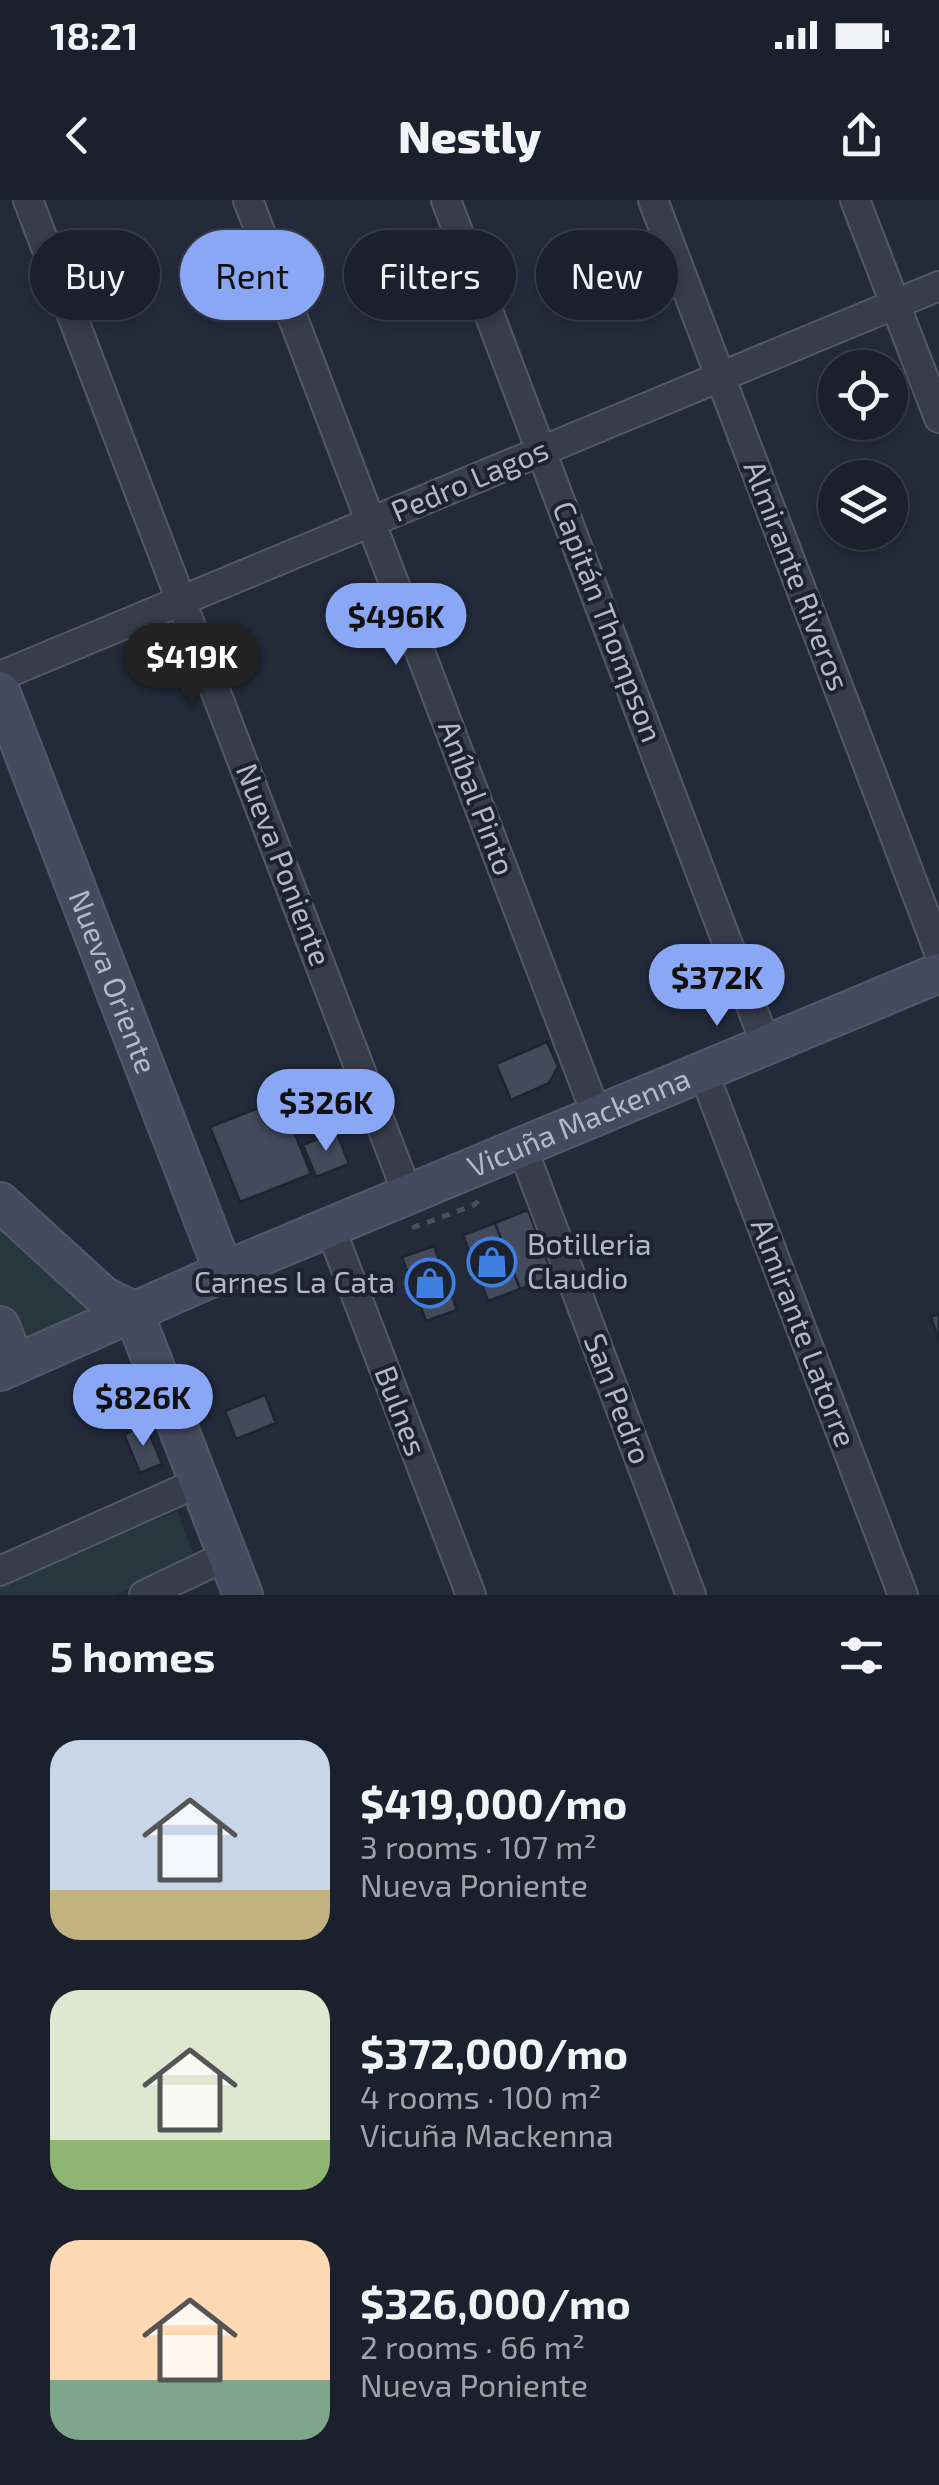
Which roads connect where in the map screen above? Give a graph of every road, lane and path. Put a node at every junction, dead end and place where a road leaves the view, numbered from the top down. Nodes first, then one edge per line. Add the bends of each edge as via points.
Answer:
1 (28, 200) edge
2 (248, 200) edge
3 (446, 200) edge
4 (652, 200) edge
5 (855, 200) edge
6 (939, 286) edge
7 (895, 304) junction
8 (720, 377) junction
9 (939, 418) edge
10 (542, 451) junction
11 (371, 522) junction
12 (182, 601) junction
13 (0, 676) edge
14 (0, 692) edge
15 (939, 952) edge
16 (939, 973) edge
17 (766, 1045) junction
18 (703, 1072) junction
19 (597, 1116) junction
20 (522, 1147) junction
21 (408, 1194) junction
22 (0, 1202) edge
23 (330, 1227) junction
24 (224, 1272) junction
25 (133, 1312) junction
26 (0, 1326) edge
27 (7, 1368) edge
28 (200, 1482) junction
29 (228, 1556) junction
30 (0, 1571) edge
31 (144, 1595) edge
32 (243, 1595) edge
33 (470, 1595) edge
34 (691, 1595) edge
35 (903, 1595) edge

1 - 12 street, Nueva Poniente
2 - 11 street, Aníbal Pinto
3 - 10 street, Capitán Thompson
4 - 8 street, Almirante Riveros
5 - 7 street
6 - 7 street, Pedro Lagos
7 - 8 street, Pedro Lagos
7 - 9 street
8 - 10 street, Pedro Lagos
8 - 15 street, Almirante Riveros
10 - 11 street, Pedro Lagos
10 - 17 street, Capitán Thompson
11 - 12 street, Pedro Lagos
11 - 19 street, Aníbal Pinto
12 - 13 street, Pedro Lagos
12 - 21 street, Nueva Poniente
14 - 24 main road, Nueva Oriente
16 - 17 main road, Vicuña Mackenna
17 - 18 main road, Vicuña Mackenna
18 - 19 main road, Vicuña Mackenna
18 - 35 street, Almirante Latorre
19 - 20 main road, Vicuña Mackenna
20 - 21 main road, Vicuña Mackenna
20 - 34 street, San Pedro
21 - 23 main road, Vicuña Mackenna
22 - 25 main road via 102,1296
23 - 24 main road, Vicuña Mackenna
23 - 33 street, Bulnes
24 - 25 main road, Vicuña Mackenna
25 - 27 main road, Vicuña Mackenna
25 - 28 main road
26 - 27 main road
28 - 29 main road
28 - 30 street
29 - 31 street
29 - 32 main road

